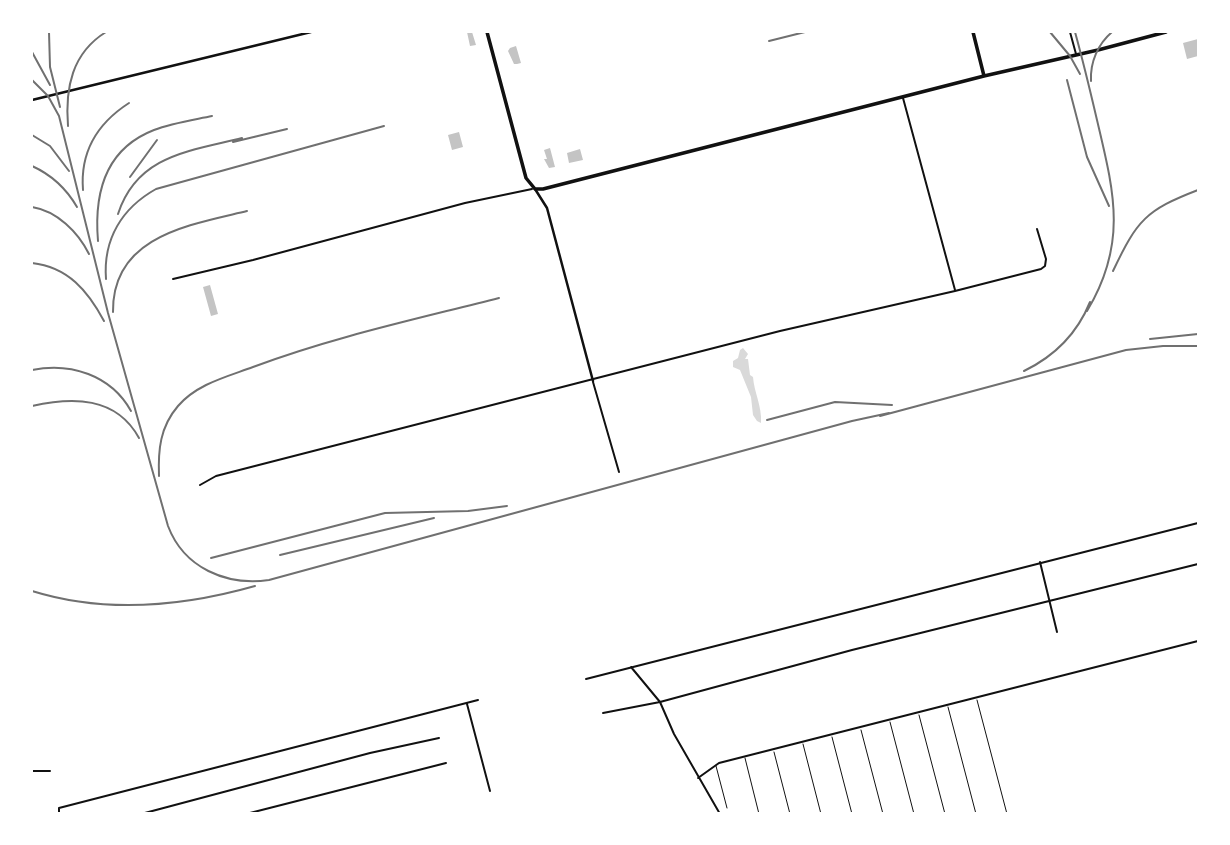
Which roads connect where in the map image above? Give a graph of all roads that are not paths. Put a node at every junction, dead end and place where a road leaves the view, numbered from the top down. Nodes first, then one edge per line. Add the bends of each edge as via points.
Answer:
1 (311, 32) edge
2 (487, 32) edge
3 (973, 32) edge
4 (1070, 32) edge
5 (1166, 32) edge
6 (1076, 55) junction
7 (984, 76) junction
8 (903, 97) junction
9 (32, 100) edge
10 (526, 178) junction
11 (549, 188) junction
12 (524, 189) junction
13 (535, 189) junction
14 (544, 202) junction
15 (1037, 229) dead end
16 (173, 279) dead end
17 (955, 291) junction
18 (593, 381) junction
19 (619, 472) dead end
20 (200, 485) dead end
21 (1199, 523) edge
22 (1040, 562) junction
23 (1199, 564) edge
24 (1049, 601) junction
25 (1058, 632) dead end
26 (1199, 641) edge
27 (631, 666) junction
28 (586, 678) dead end
29 (976, 698) junction
30 (478, 700) dead end
31 (466, 702) junction
32 (660, 702) junction
33 (947, 704) junction
34 (919, 712) junction
35 (603, 713) dead end
36 (890, 720) junction
37 (861, 728) junction
38 (831, 735) junction
39 (439, 738) dead end
40 (802, 742) junction
41 (774, 750) junction
42 (745, 757) junction
43 (446, 763) dead end
44 (715, 766) junction
45 (32, 771) edge
46 (50, 771) dead end
47 (698, 778) junction
48 (490, 791) dead end
49 (727, 808) dead end
50 (60, 814) edge
51 (141, 814) edge
52 (246, 814) edge
53 (720, 814) edge
54 (759, 814) edge
55 (790, 814) edge
56 (821, 814) edge
57 (852, 814) edge
58 (883, 814) edge
59 (914, 814) edge
60 (945, 814) edge
61 (976, 814) edge
62 (1007, 814) edge

1 - 9 street
2 - 10 main road
3 - 7 main road
4 - 6 street
5 - 6 main road
6 - 7 main road
7 - 8 main road
8 - 11 main road
8 - 17 street
10 - 12 street
10 - 13 main road
11 - 13 main road
11 - 14 street
12 - 13 street
12 - 16 street
13 - 14 street
14 - 18 street
15 - 17 street via 1045,266
17 - 18 street
18 - 19 street
18 - 20 street via 216,476
21 - 22 street
22 - 24 street
22 - 27 street
23 - 24 street
24 - 25 street
24 - 32 street
26 - 29 street
27 - 28 street
27 - 32 street
29 - 33 street
29 - 62 lane
30 - 31 street
31 - 48 street
31 - 50 street via 59,808
32 - 35 street
32 - 47 street
33 - 34 street
33 - 61 lane
34 - 36 street
34 - 60 lane
36 - 37 street
36 - 59 lane
37 - 38 street
37 - 58 lane
38 - 40 street
38 - 57 lane
39 - 51 street
40 - 41 street
40 - 56 lane
41 - 42 street
41 - 55 lane
42 - 44 street
42 - 54 lane
43 - 52 street
44 - 47 street
44 - 49 lane
45 - 46 street
47 - 53 street

